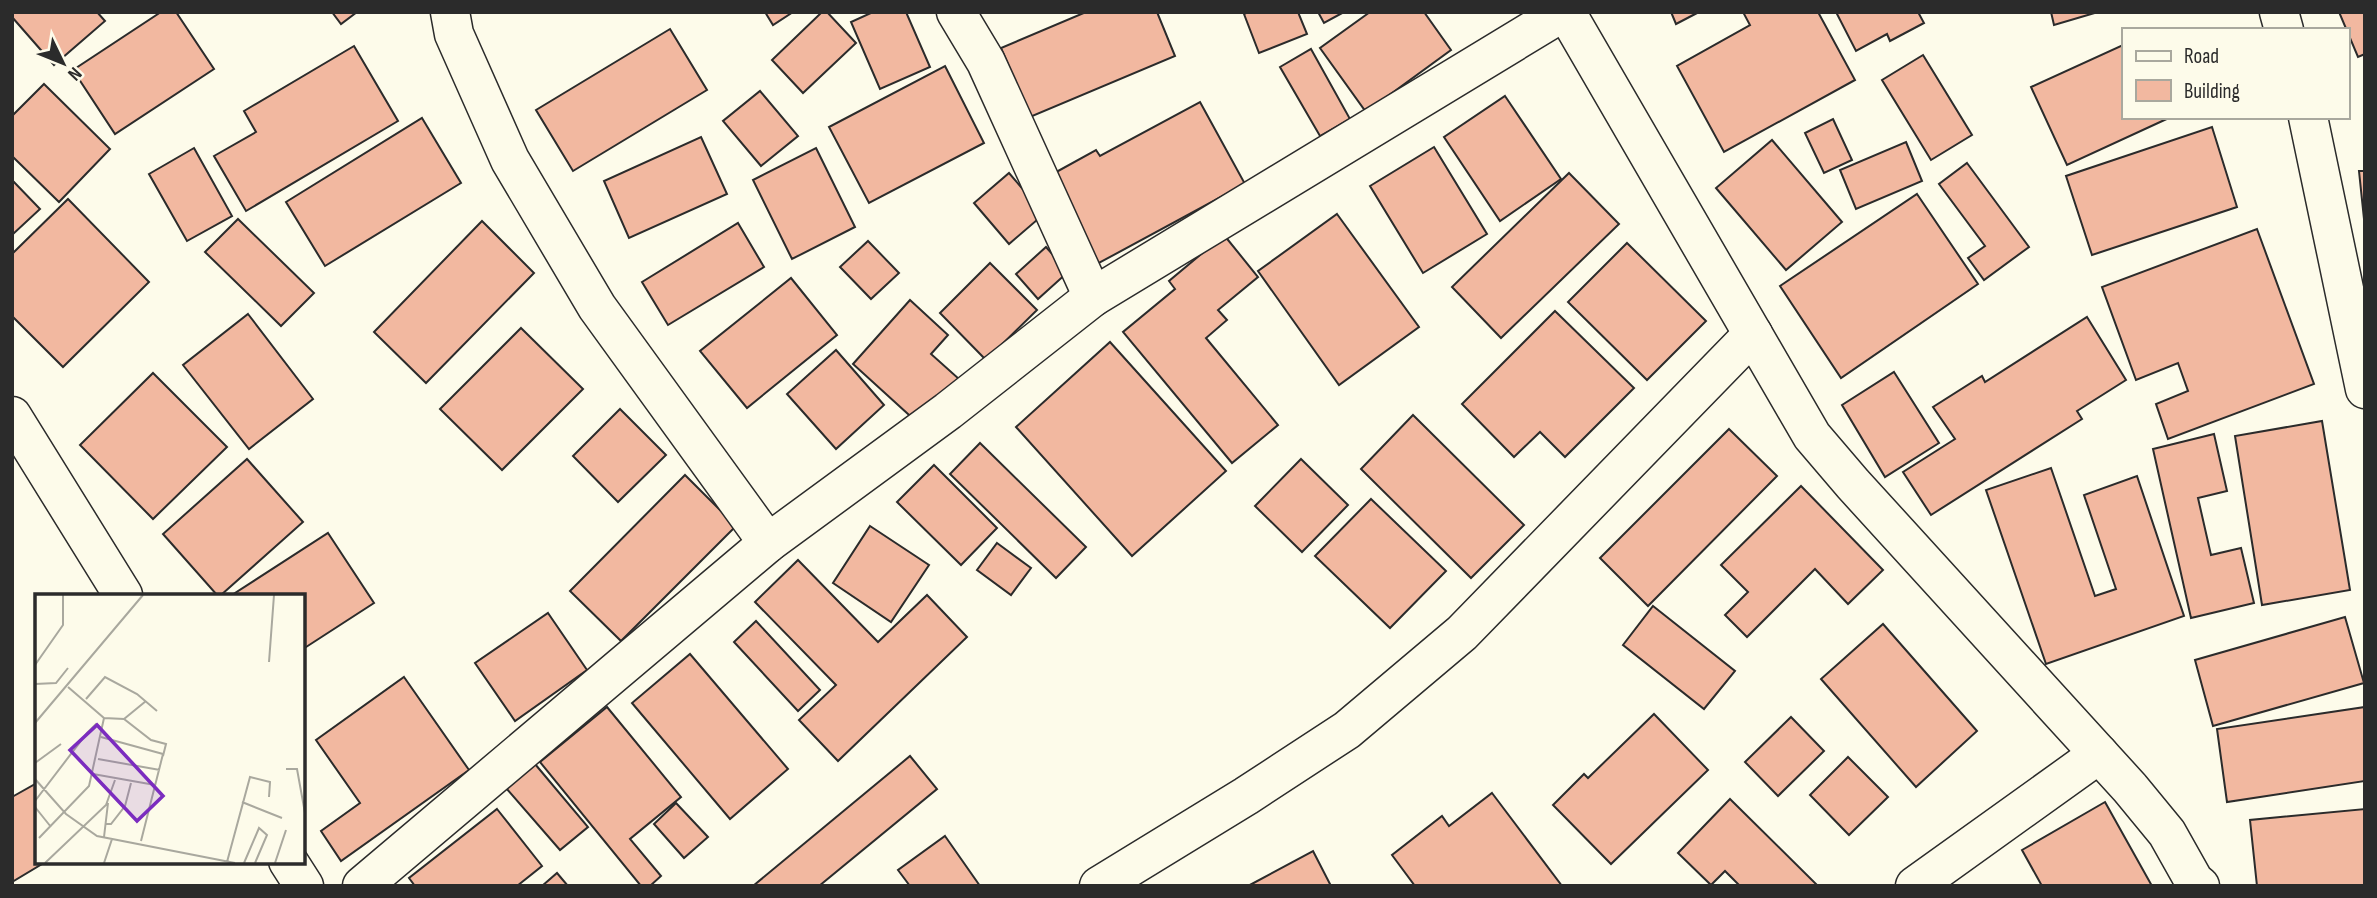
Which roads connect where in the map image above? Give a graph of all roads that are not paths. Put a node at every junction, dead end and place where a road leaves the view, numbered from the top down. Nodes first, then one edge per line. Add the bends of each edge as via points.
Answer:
1 (450, 12) edge
2 (956, 12) edge
3 (1565, 12) edge
4 (2308, 119) edge
5 (1093, 297) junction
6 (1753, 334) junction
7 (2365, 388) edge
8 (12, 416) edge
9 (768, 543) junction
10 (122, 594) edge
11 (2099, 754) junction
12 (289, 863) edge
13 (303, 886) edge
14 (362, 886) edge
15 (1099, 886) edge
16 (1915, 886) edge
17 (2200, 886) edge

1 - 9 street via 454,34 510,160 597,307
2 - 5 street via 986,62
3 - 5 street
3 - 6 street
4 - 7 street
5 - 9 street
6 - 11 street via 1812,436
6 - 15 street via 1462,633 1347,730
8 - 10 street
9 - 14 street
11 - 16 street
11 - 17 street via 2167,833
12 - 13 street

